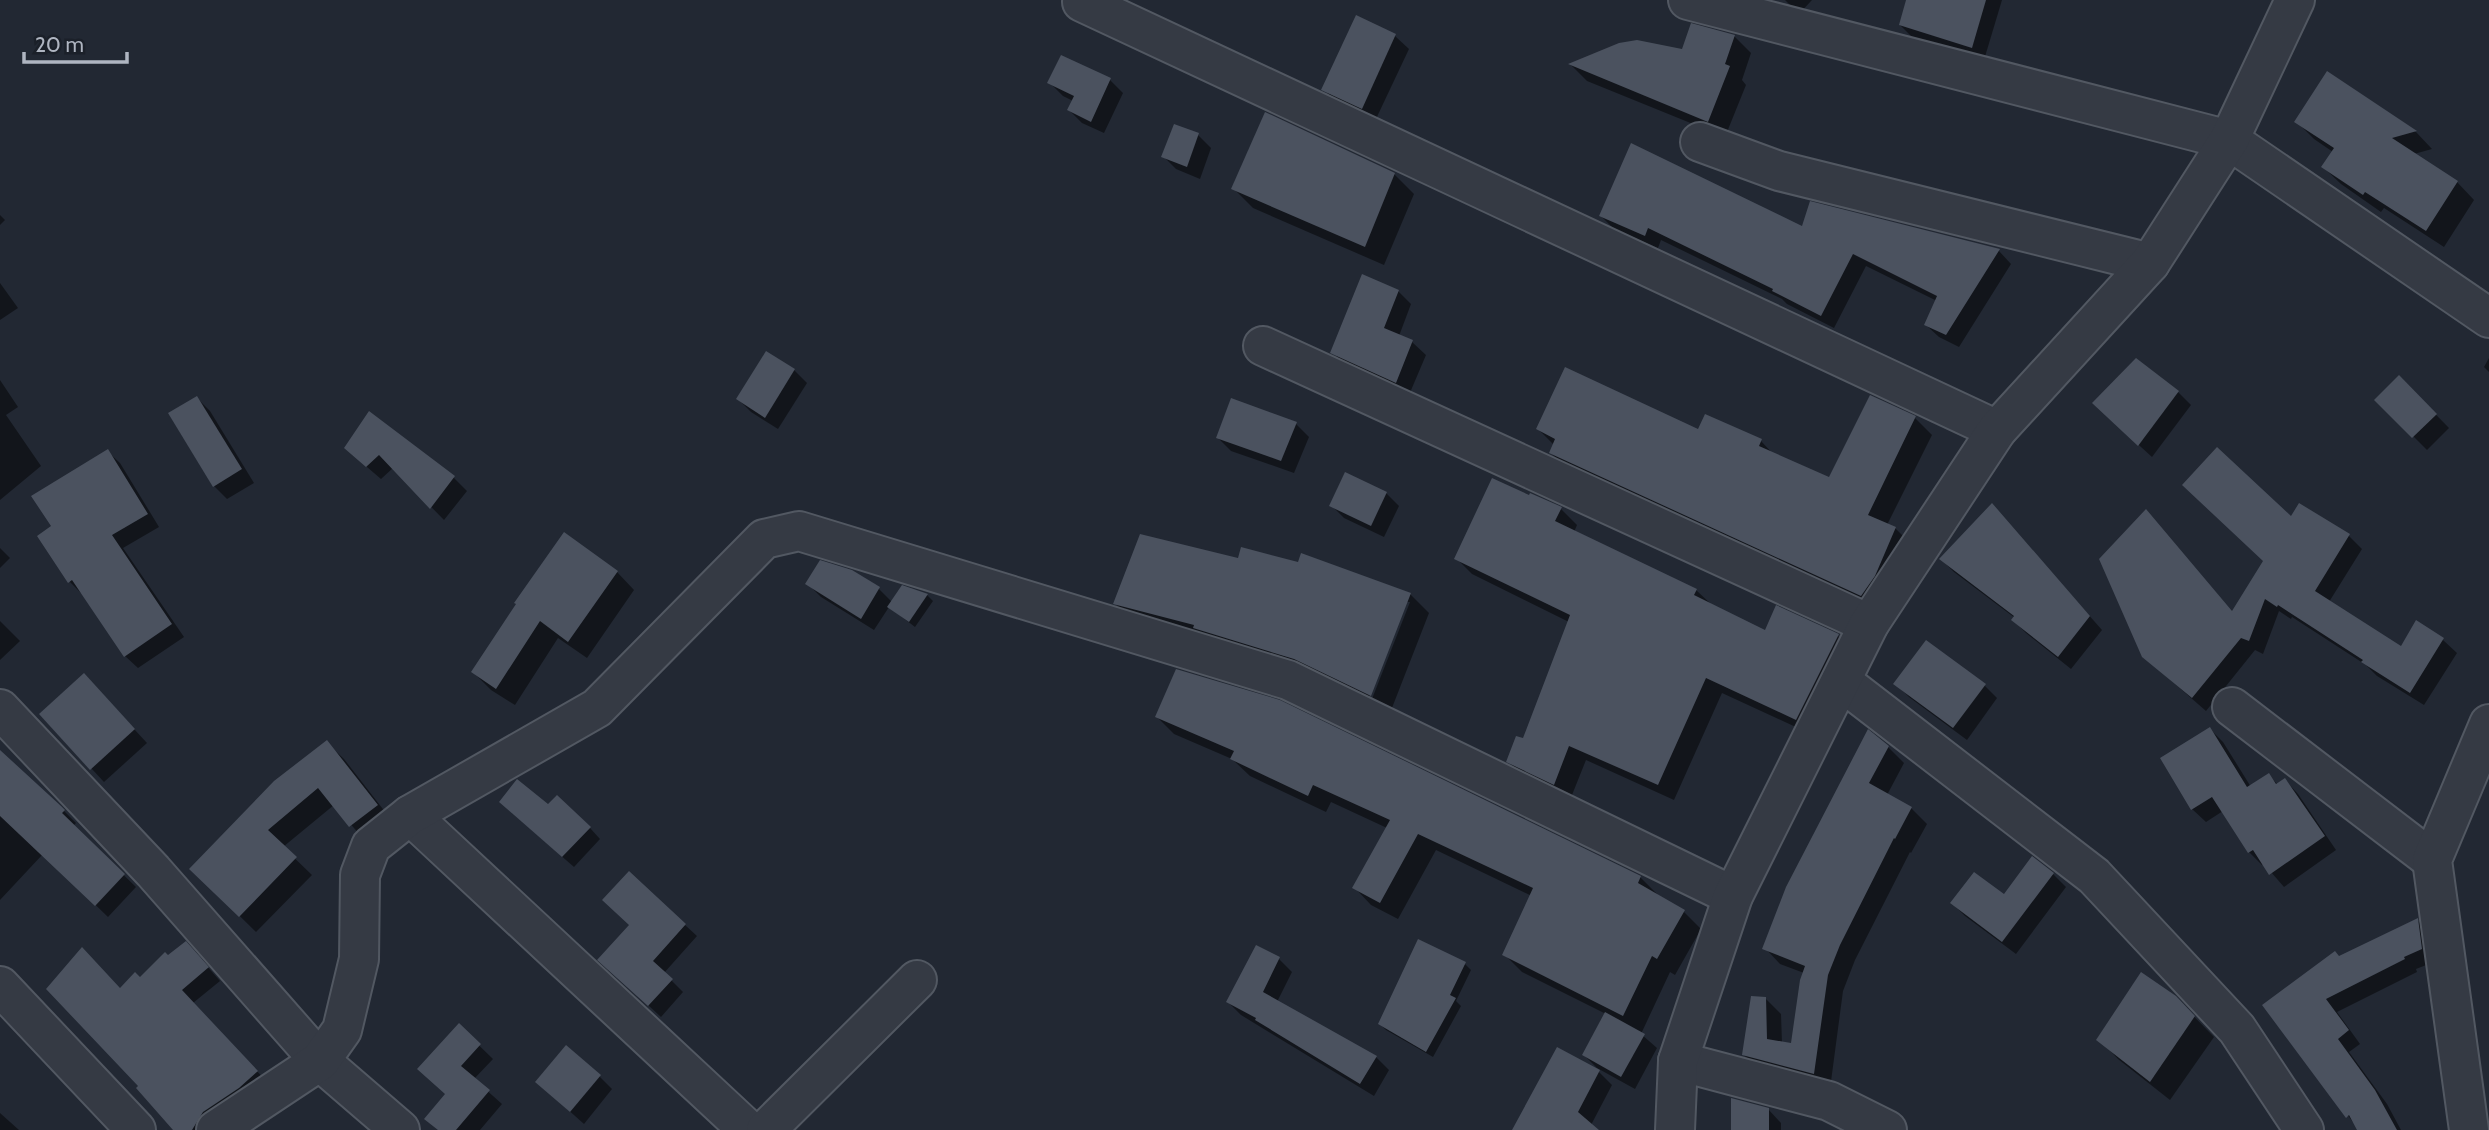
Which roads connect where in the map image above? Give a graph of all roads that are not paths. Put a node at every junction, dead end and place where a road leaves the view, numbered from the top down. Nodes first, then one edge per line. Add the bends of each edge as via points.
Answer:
1 (1688, 0) edge
2 (2295, 0) edge
3 (1082, 2) dead end
4 (2229, 139) junction
5 (1700, 142) dead end
6 (2150, 263) junction
7 (2489, 318) edge
8 (1263, 346) dead end
9 (1997, 430) junction
10 (1869, 624) junction
11 (1841, 681) junction
12 (2232, 707) dead end
13 (0, 709) edge
14 (2489, 724) edge
15 (410, 815) junction
16 (2432, 860) junction
17 (1733, 896) junction
18 (917, 980) dead end
19 (0, 986) edge
20 (320, 1061) junction
21 (1678, 1061) junction
22 (136, 1130) edge
23 (216, 1130) edge
24 (400, 1130) edge
25 (748, 1130) edge
26 (766, 1130) edge
27 (1675, 1130) edge
28 (1886, 1130) edge
29 (2304, 1130) edge
30 (2469, 1130) edge

1 - 4 street
2 - 4 street
3 - 9 street
4 - 6 street
4 - 7 street
5 - 6 street via 1779,172
6 - 9 street
8 - 10 street
9 - 10 street
10 - 11 street
11 - 17 street
11 - 29 street via 2094,876 2237,1029
12 - 16 street
13 - 20 street via 153,871
14 - 16 street
15 - 17 street via 597,708 764,539 799,531 1288,680
15 - 20 street via 371,846 360,875 359,959 342,1030
15 - 25 street
16 - 30 street
17 - 21 street
18 - 26 street
19 - 22 street
20 - 23 street
20 - 24 street
21 - 27 street
21 - 28 street via 1829,1101

